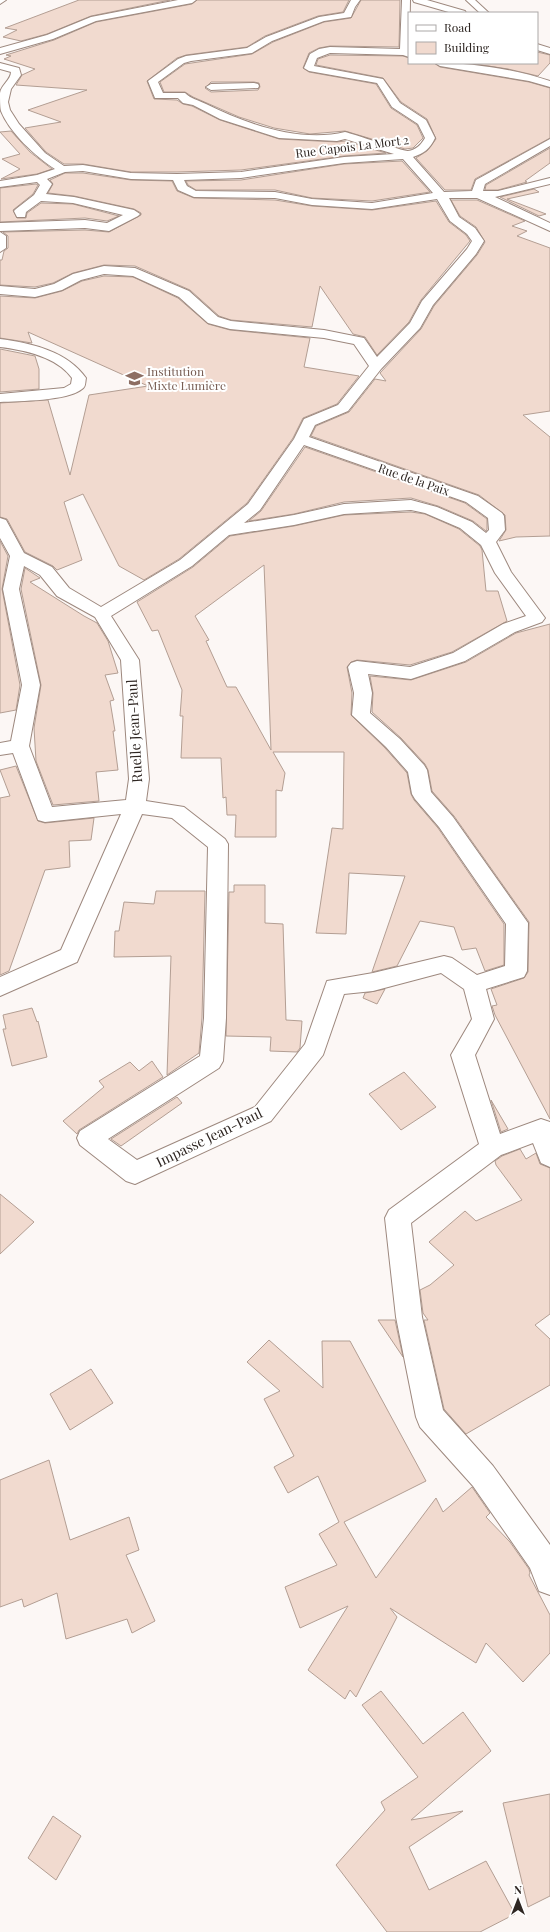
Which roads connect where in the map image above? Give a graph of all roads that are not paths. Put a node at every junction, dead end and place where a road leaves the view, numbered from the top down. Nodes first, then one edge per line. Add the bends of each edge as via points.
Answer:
1 (192, 0) edge
2 (356, 0) edge
3 (406, 0) edge
4 (416, 0) edge
5 (470, 0) edge
6 (458, 12) edge
7 (484, 12) edge
8 (538, 47) edge
9 (0, 51) edge
10 (550, 51) edge
11 (407, 53) edge
12 (446, 64) edge
13 (0, 66) edge
14 (550, 84) edge
15 (254, 86) dead end
16 (211, 87) dead end
17 (550, 142) edge
18 (406, 156) junction
19 (62, 169) junction
20 (177, 177) junction
21 (39, 178) junction
22 (550, 182) edge
23 (0, 184) edge
24 (477, 194) junction
25 (441, 195) junction
26 (39, 197) junction
27 (532, 206) dead end
28 (21, 215) dead end
29 (0, 226) edge
30 (550, 227) edge
31 (0, 236) edge
32 (0, 248) edge
33 (0, 290) edge
34 (0, 343) edge
35 (376, 366) junction
36 (0, 398) edge
37 (301, 439) junction
38 (0, 523) edge
39 (227, 531) junction
40 (488, 542) junction
41 (18, 556) junction
42 (101, 614) junction
43 (20, 746) junction
44 (0, 749) edge
45 (135, 806) junction
46 (474, 984) junction
47 (0, 987) edge
48 (492, 1148) junction
49 (550, 1156) edge
50 (550, 1580) edge

1 - 9 street via 94,19 50,37
2 - 18 street via 348,15 322,19 269,39 248,51 180,61 153,81 159,96 181,95 187,101 195,102 224,117 283,136 337,138 345,135
3 - 11 street
4 - 6 street
5 - 7 street
8 - 10 street
11 - 18 street, Rue Capois La Mort 2 via 322,51 313,56 309,68 380,81 396,105 416,117 426,128 430,138 421,150
12 - 14 street via 531,78
13 - 19 street via 16,70 16,75 6,89 3,102 5,110 15,126 41,155
15 - 16 street
17 - 24 street via 480,182
18 - 20 street, Rue Capois La Mort 2 via 344,160 241,175
18 - 25 street
19 - 20 street, Rue Capois La Mort 2 via 83,168 131,176
19 - 21 street, Rue Capois La Mort 2
20 - 25 street via 182,188 194,194 275,195 344,205 372,206
21 - 23 street, Rue Capois La Mort 2
21 - 26 street via 46,184
22 - 24 street via 498,194
24 - 25 street
24 - 27 street
24 - 30 street
25 - 35 street via 454,219 471,231 478,241 427,304 415,325
26 - 28 street via 20,211
26 - 29 street via 74,200 134,214 109,227 85,224
31 - 32 street
33 - 35 street via 35,293 104,270 135,272 184,294 213,320 230,325 324,334 359,341
34 - 36 street via 12,344 43,354 70,366 79,378 78,386 67,392
35 - 37 street via 344,408 309,422
37 - 39 street via 254,507
37 - 40 street, Rue de la Paix via 472,499 496,516 497,530
38 - 41 street
39 - 40 street via 344,509 412,505 466,525
39 - 42 street via 186,563
40 - 46 street via 503,573 536,618 509,628 458,657 411,673 357,667 363,693 361,714 393,743 417,770 422,794 446,822 517,923 516,970
41 - 42 street, Ruelle Jean-Paul via 46,571 63,592
41 - 43 street via 11,589 32,685
42 - 45 street, Ruelle Jean-Paul via 130,660 139,779
43 - 44 street
43 - 45 street via 45,815
45 - 46 street, Impasse Jean-Paul via 177,812 218,844 215,1018 211,1061 89,1138 135,1173 263,1114 315,1048 335,987 374,982 444,964
45 - 47 street, Ruelle Jean-Paul via 68,956
46 - 48 street via 483,1019 463,1055
48 - 49 street via 540,1129
48 - 50 street via 398,1218 409,1317 430,1418 483,1476 541,1558

